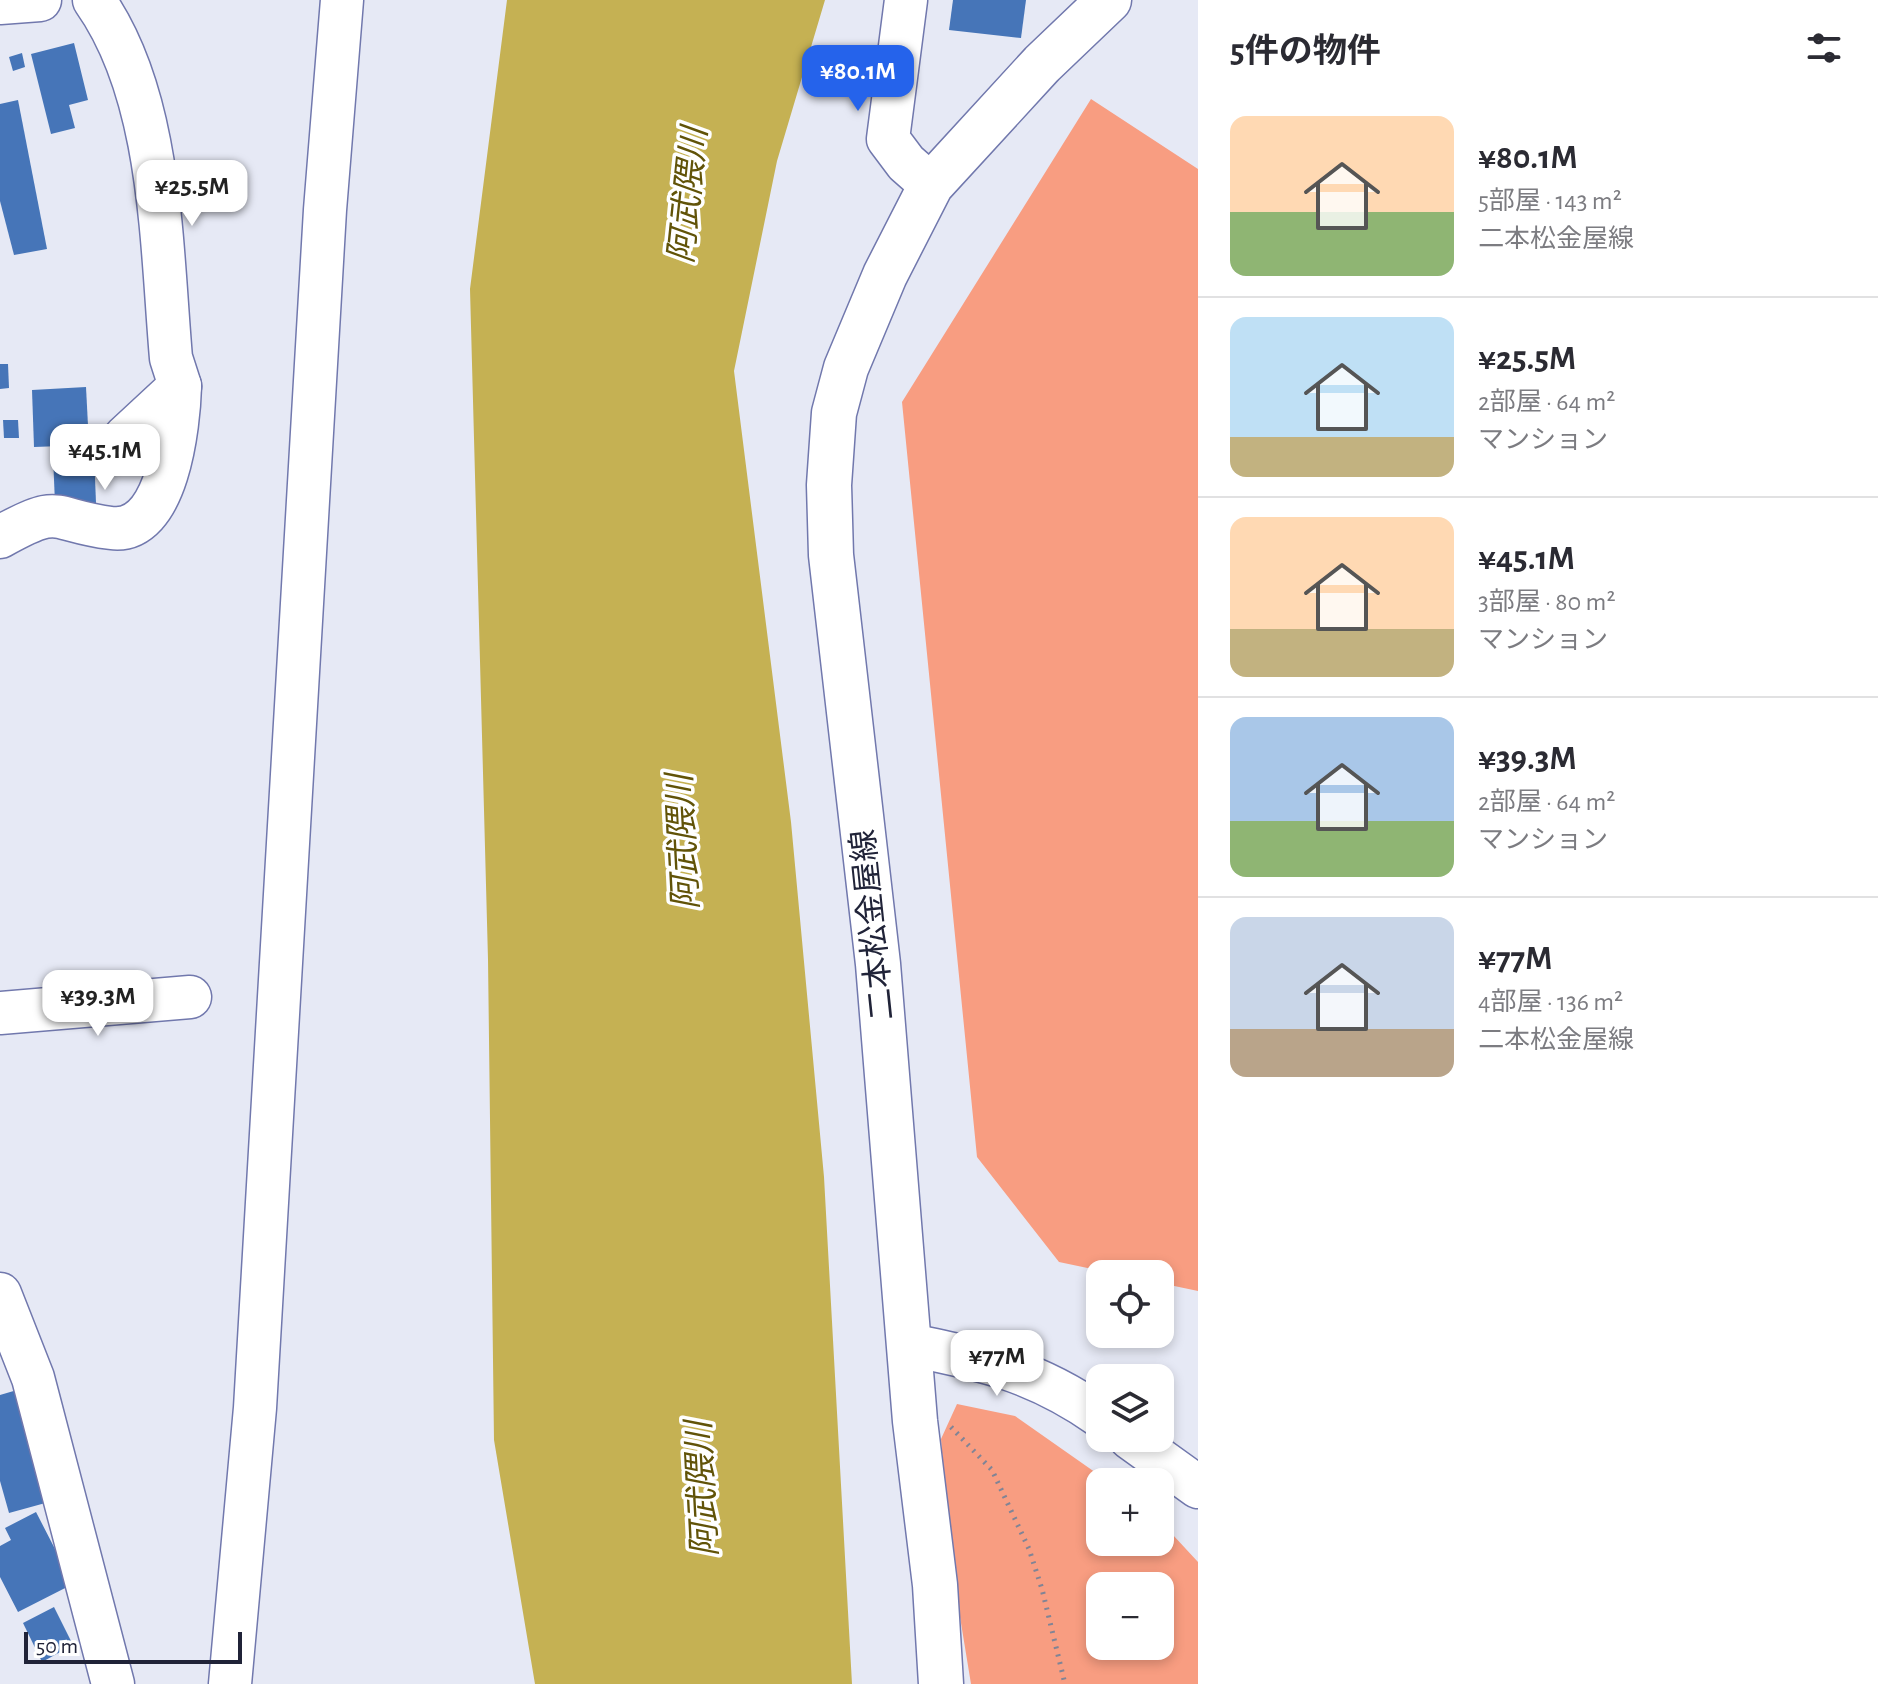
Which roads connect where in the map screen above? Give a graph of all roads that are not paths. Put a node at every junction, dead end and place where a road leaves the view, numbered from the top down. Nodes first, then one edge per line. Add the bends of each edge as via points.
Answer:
1 (40, 0) edge
2 (94, 0) edge
3 (342, 0) edge
4 (906, 0) edge
5 (1109, 0) edge
6 (0, 3) edge
7 (931, 185) junction
8 (180, 386) junction
9 (125, 437) dead end
10 (0, 537) edge
11 (190, 997) dead end
12 (0, 1013) edge
13 (0, 1294) edge
14 (910, 1345) junction
15 (1086, 1406) edge
16 (1149, 1452) edge
17 (1198, 1487) edge
18 (113, 1684) edge
19 (230, 1684) edge
20 (941, 1684) edge

1 - 6 street
2 - 8 street via 116,32 144,122 171,358
3 - 19 street via 325,210 255,1408
4 - 7 street via 888,139
5 - 7 main road, 二本松金屋線
7 - 14 main road, 二本松金屋線 via 846,368 834,413 829,485 834,584 878,964
8 - 9 street
8 - 10 street via 174,449 162,487 146,514 113,529 49,514
11 - 12 street
13 - 18 street via 33,1378
14 - 15 street via 1001,1364 1065,1391
14 - 20 main road, 二本松金屋線
16 - 17 street

